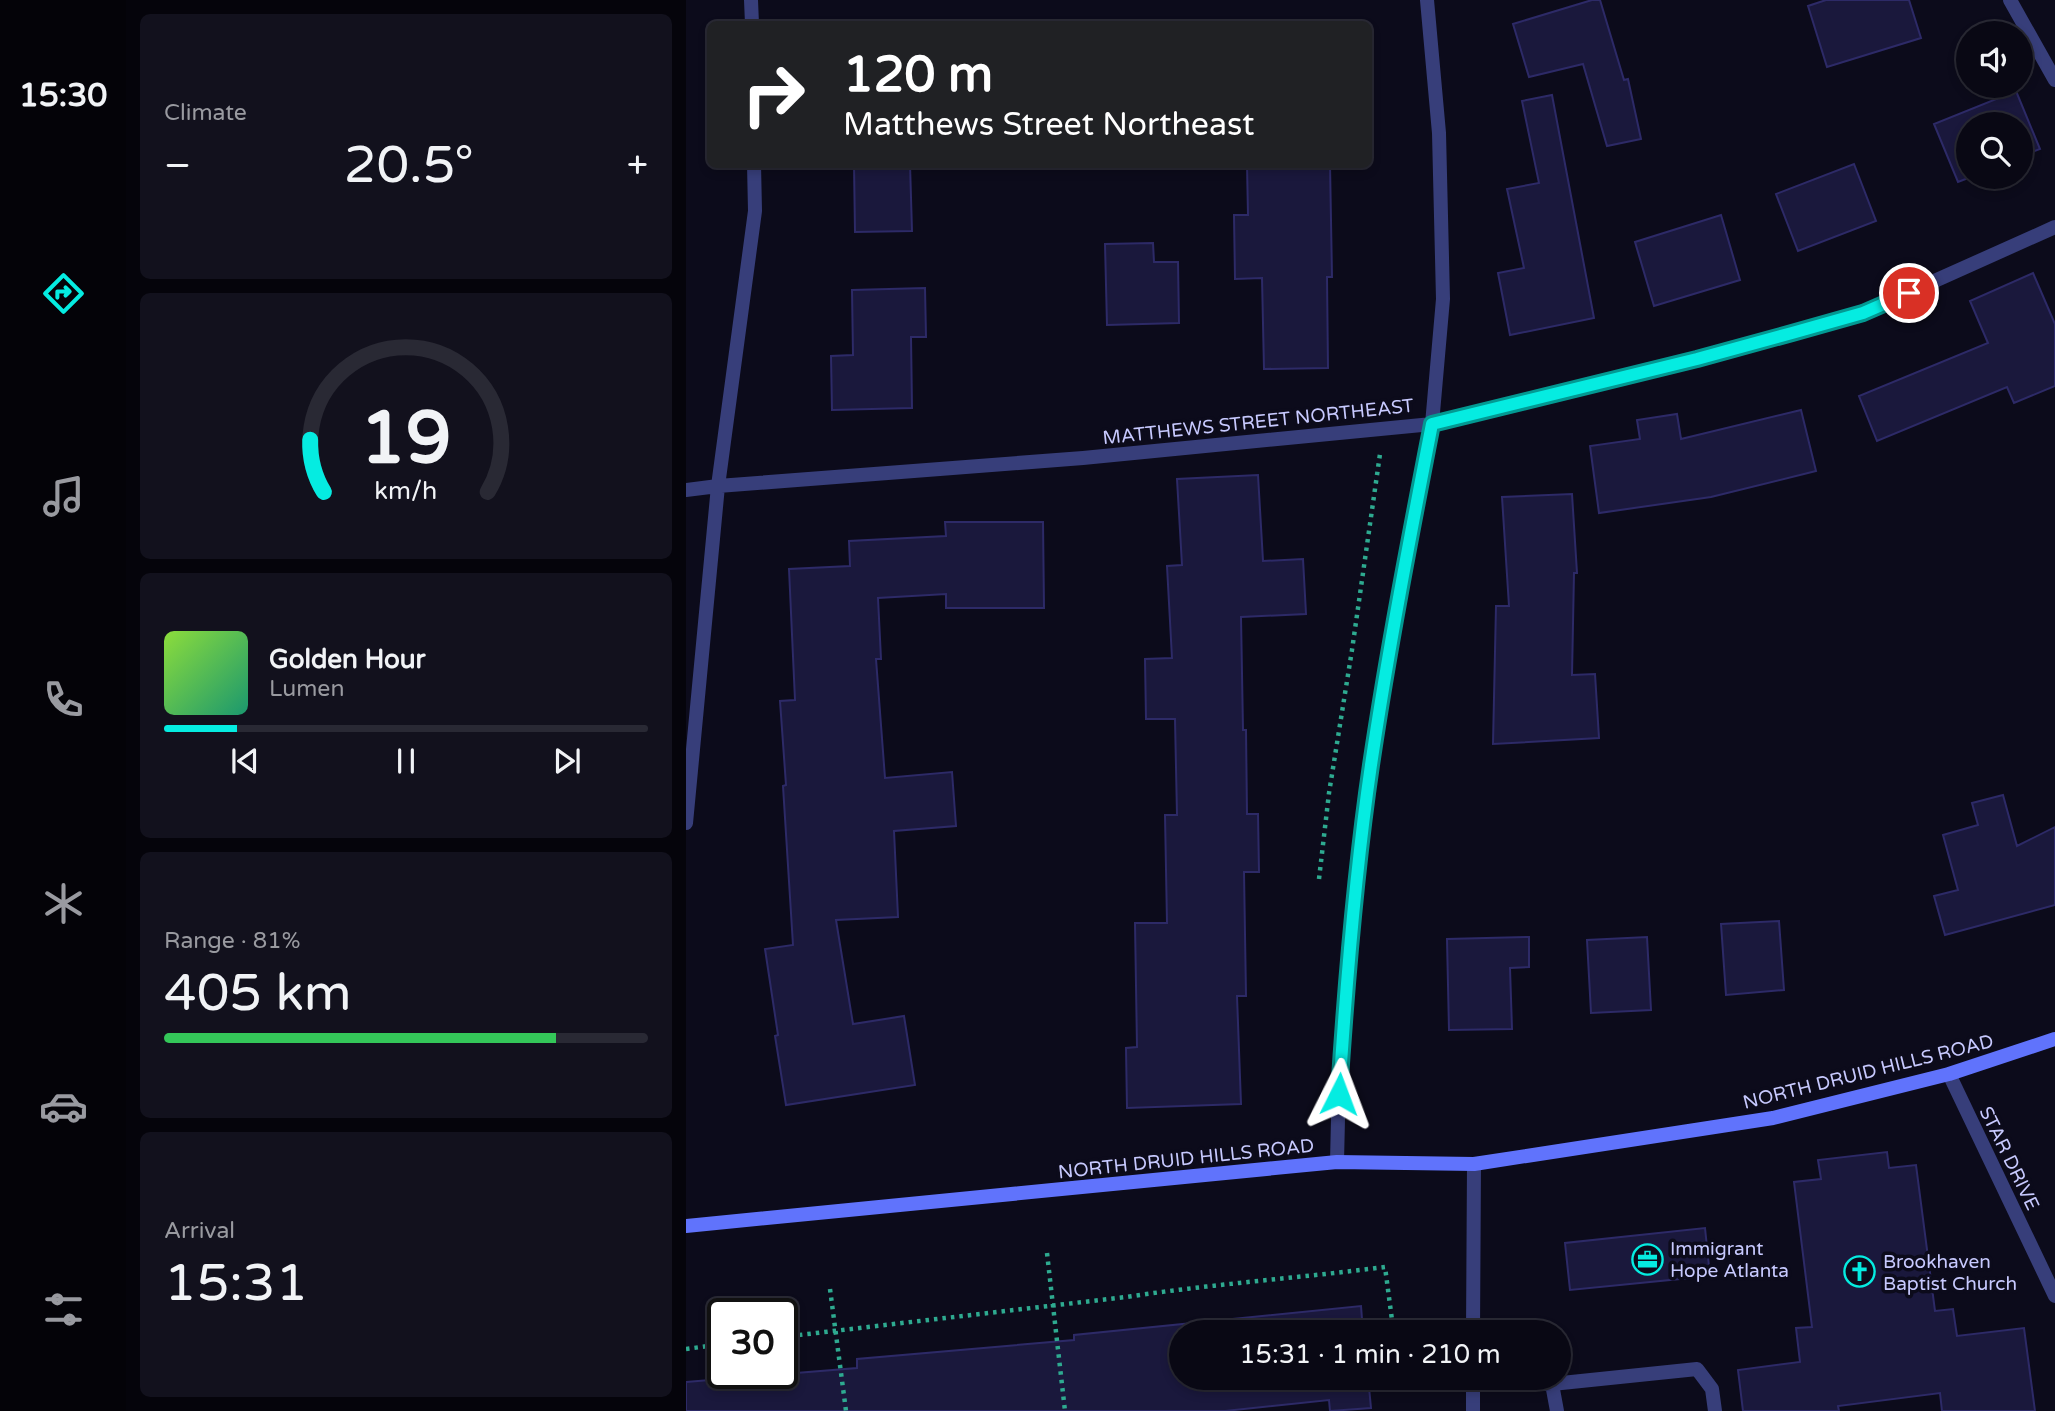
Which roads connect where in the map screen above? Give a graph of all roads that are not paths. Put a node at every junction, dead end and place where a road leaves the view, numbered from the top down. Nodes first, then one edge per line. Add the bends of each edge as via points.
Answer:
1 (751, 0) edge
2 (1427, 0) edge
3 (2010, 0) edge
4 (752, 21) edge
5 (2055, 80) edge
6 (754, 168) edge
7 (2055, 228) edge
8 (1432, 424) junction
9 (718, 485) junction
10 (686, 490) edge
11 (686, 823) edge
12 (2055, 1039) edge
13 (1949, 1074) junction
14 (1337, 1163) junction
15 (1474, 1164) junction
16 (686, 1226) edge
17 (2055, 1296) edge
18 (1473, 1320) edge
19 (1571, 1382) edge
20 (1473, 1390) edge
21 (1553, 1390) edge
22 (1473, 1411) edge
23 (1557, 1411) edge
24 (1715, 1411) edge

1 - 4 street
2 - 8 street via 1439,133 1443,299
3 - 5 street
6 - 9 street via 755,211
7 - 8 street, MATTHEWS STREET NORTHEAST via 1863,313
8 - 9 street, MATTHEWS STREET NORTHEAST via 1083,458
8 - 14 street via 1371,767 1347,970
9 - 10 street, MATTHEWS STREET NORTHEAST
9 - 11 street
12 - 13 main road, NORTH DRUID HILLS ROAD
13 - 15 main road, NORTH DRUID HILLS ROAD via 1773,1118
13 - 17 street, STAR DRIVE
14 - 15 main road, NORTH DRUID HILLS ROAD
14 - 16 main road, NORTH DRUID HILLS ROAD
15 - 18 street
19 - 24 street via 1697,1369 1712,1389
20 - 22 street
21 - 23 street

